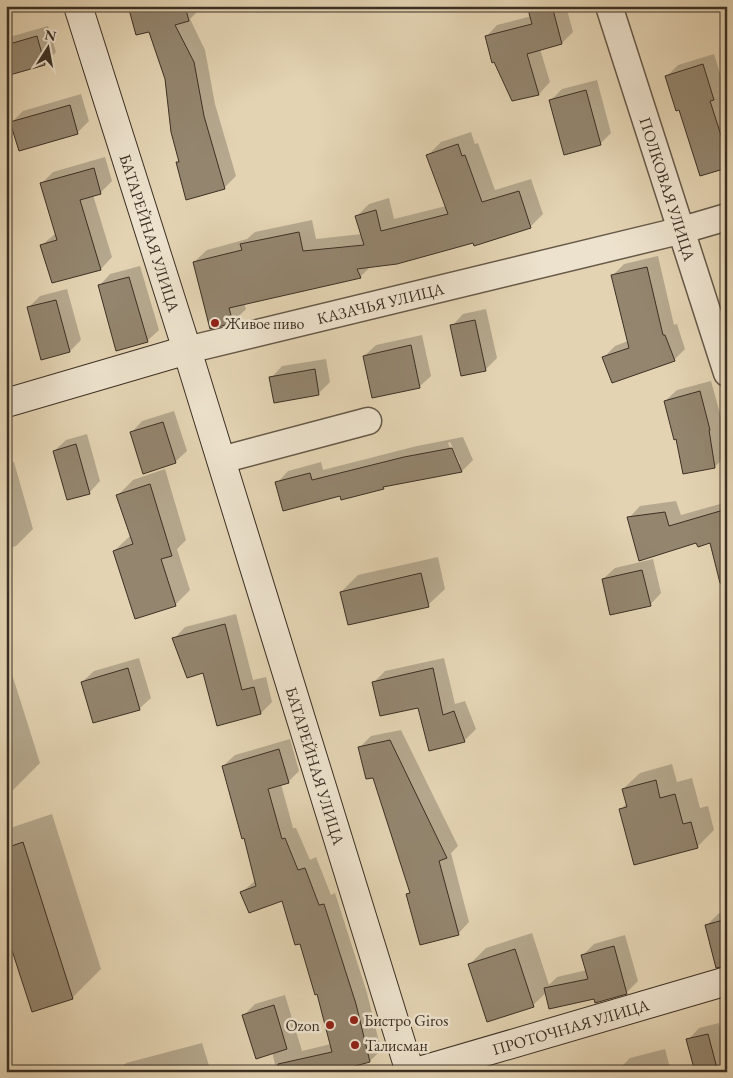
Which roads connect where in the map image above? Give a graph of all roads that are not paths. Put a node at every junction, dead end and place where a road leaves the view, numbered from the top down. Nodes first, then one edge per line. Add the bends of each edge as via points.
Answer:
1 (78, 6) edge
2 (609, 6) edge
3 (727, 217) edge
4 (680, 231) junction
5 (187, 350) junction
6 (727, 373) edge
7 (6, 403) edge
8 (368, 421) dead end
9 (221, 460) junction
10 (727, 981) edge
11 (410, 1072) edge
12 (416, 1072) edge

1 - 5 street, БАТАРЕЙНАЯ УЛИЦА
2 - 4 street, ПОЛКОВАЯ УЛИЦА
3 - 4 street, КАЗАЧЬЯ УЛИЦА
4 - 5 street, КАЗАЧЬЯ УЛИЦА
4 - 6 street, ПОЛКОВАЯ УЛИЦА
5 - 7 street, КАЗАЧЬЯ УЛИЦА
5 - 9 street, БАТАРЕЙНАЯ УЛИЦА
8 - 9 street
9 - 11 street, БАТАРЕЙНАЯ УЛИЦА
10 - 12 street, ПРОТОЧНАЯ УЛИЦА

